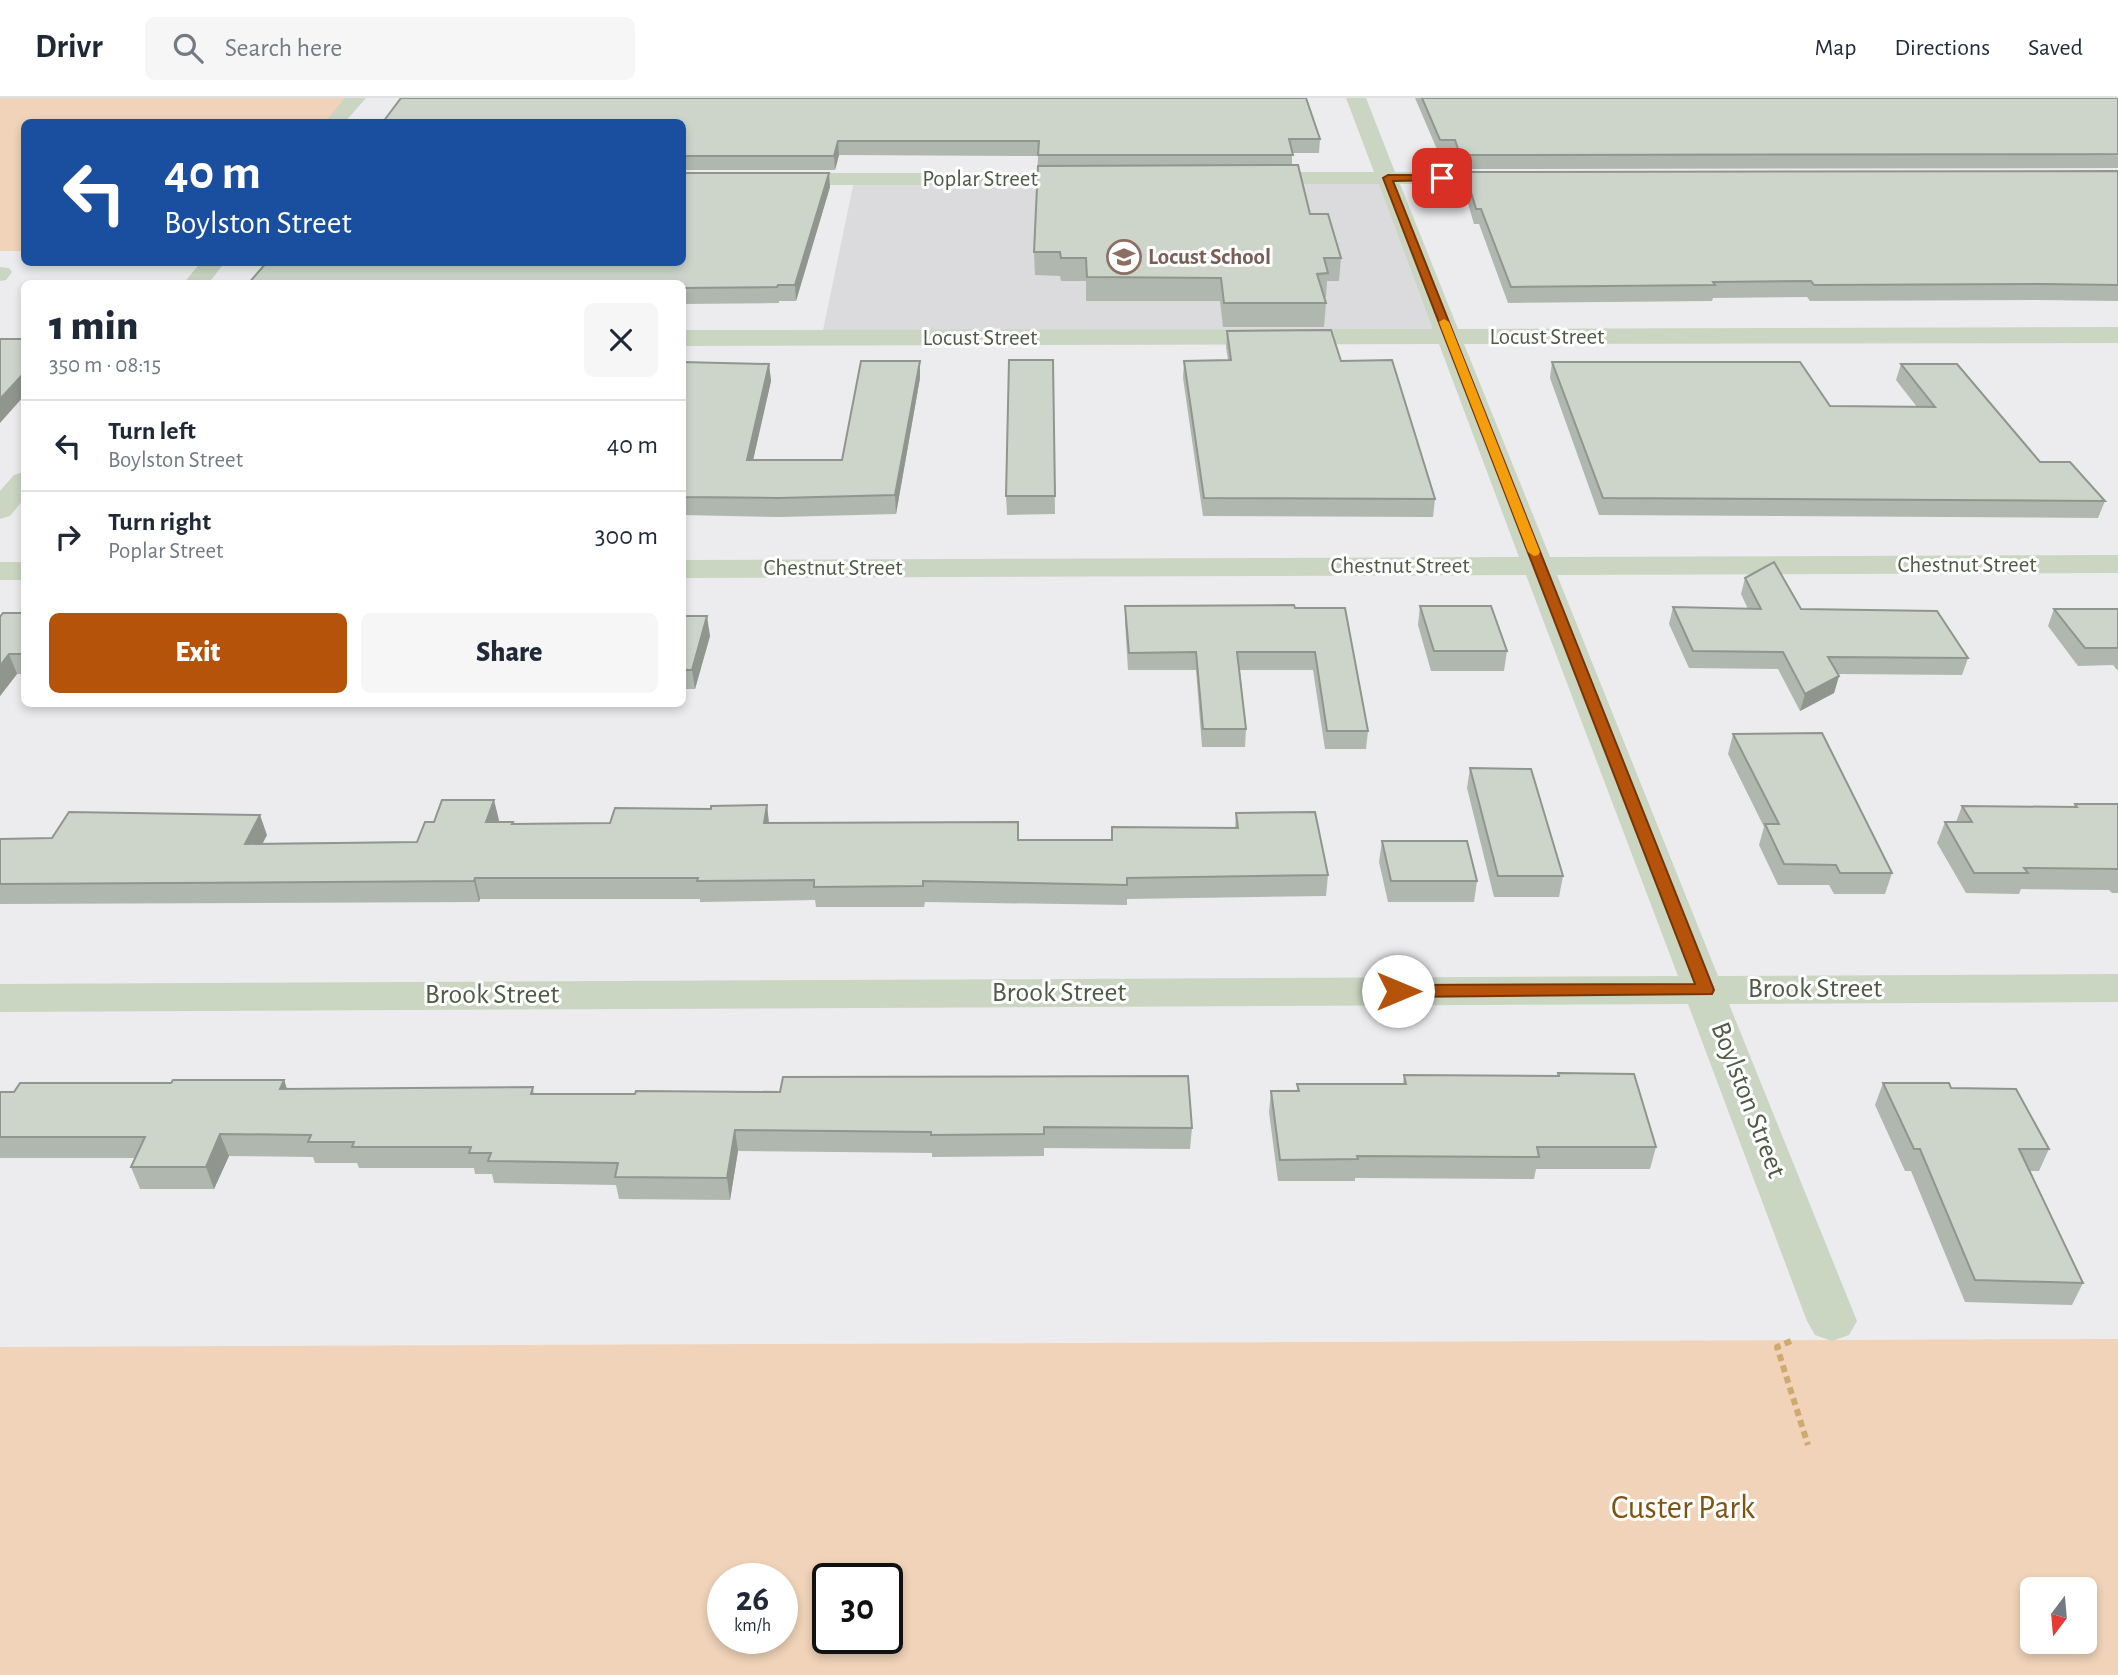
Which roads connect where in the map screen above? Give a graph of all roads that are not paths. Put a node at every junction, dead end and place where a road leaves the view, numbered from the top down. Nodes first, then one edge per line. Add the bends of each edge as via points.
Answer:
1 (356, 98) edge
2 (1356, 98) edge
3 (338, 119) edge
4 (1111, 178) edge
5 (1222, 178) edge
6 (1388, 178) junction
7 (1539, 178) edge
8 (686, 179) edge
9 (211, 266) edge
10 (198, 280) edge
11 (2118, 335) edge
12 (1449, 337) junction
13 (686, 338) edge
14 (21, 485) edge
15 (0, 510) edge
16 (2118, 564) edge
17 (1539, 566) junction
18 (686, 569) edge
19 (0, 571) edge
20 (21, 571) edge
21 (2118, 988) edge
22 (1706, 990) junction
23 (0, 998) edge
24 (1832, 1321) road end

1 - 3 street
2 - 6 street, Boylston Street
4 - 8 street, Poplar Street
5 - 6 street
6 - 7 street
6 - 12 street, Boylston Street
9 - 10 street
11 - 12 street, Locust Street
12 - 13 street, Locust Street
12 - 17 street, Boylston Street
14 - 15 street
16 - 17 street, Chestnut Street
17 - 18 street, Chestnut Street
17 - 22 street, Boylston Street
19 - 20 street
21 - 22 street, Brook Street
22 - 23 street, Brook Street
22 - 24 street, Boylston Street

